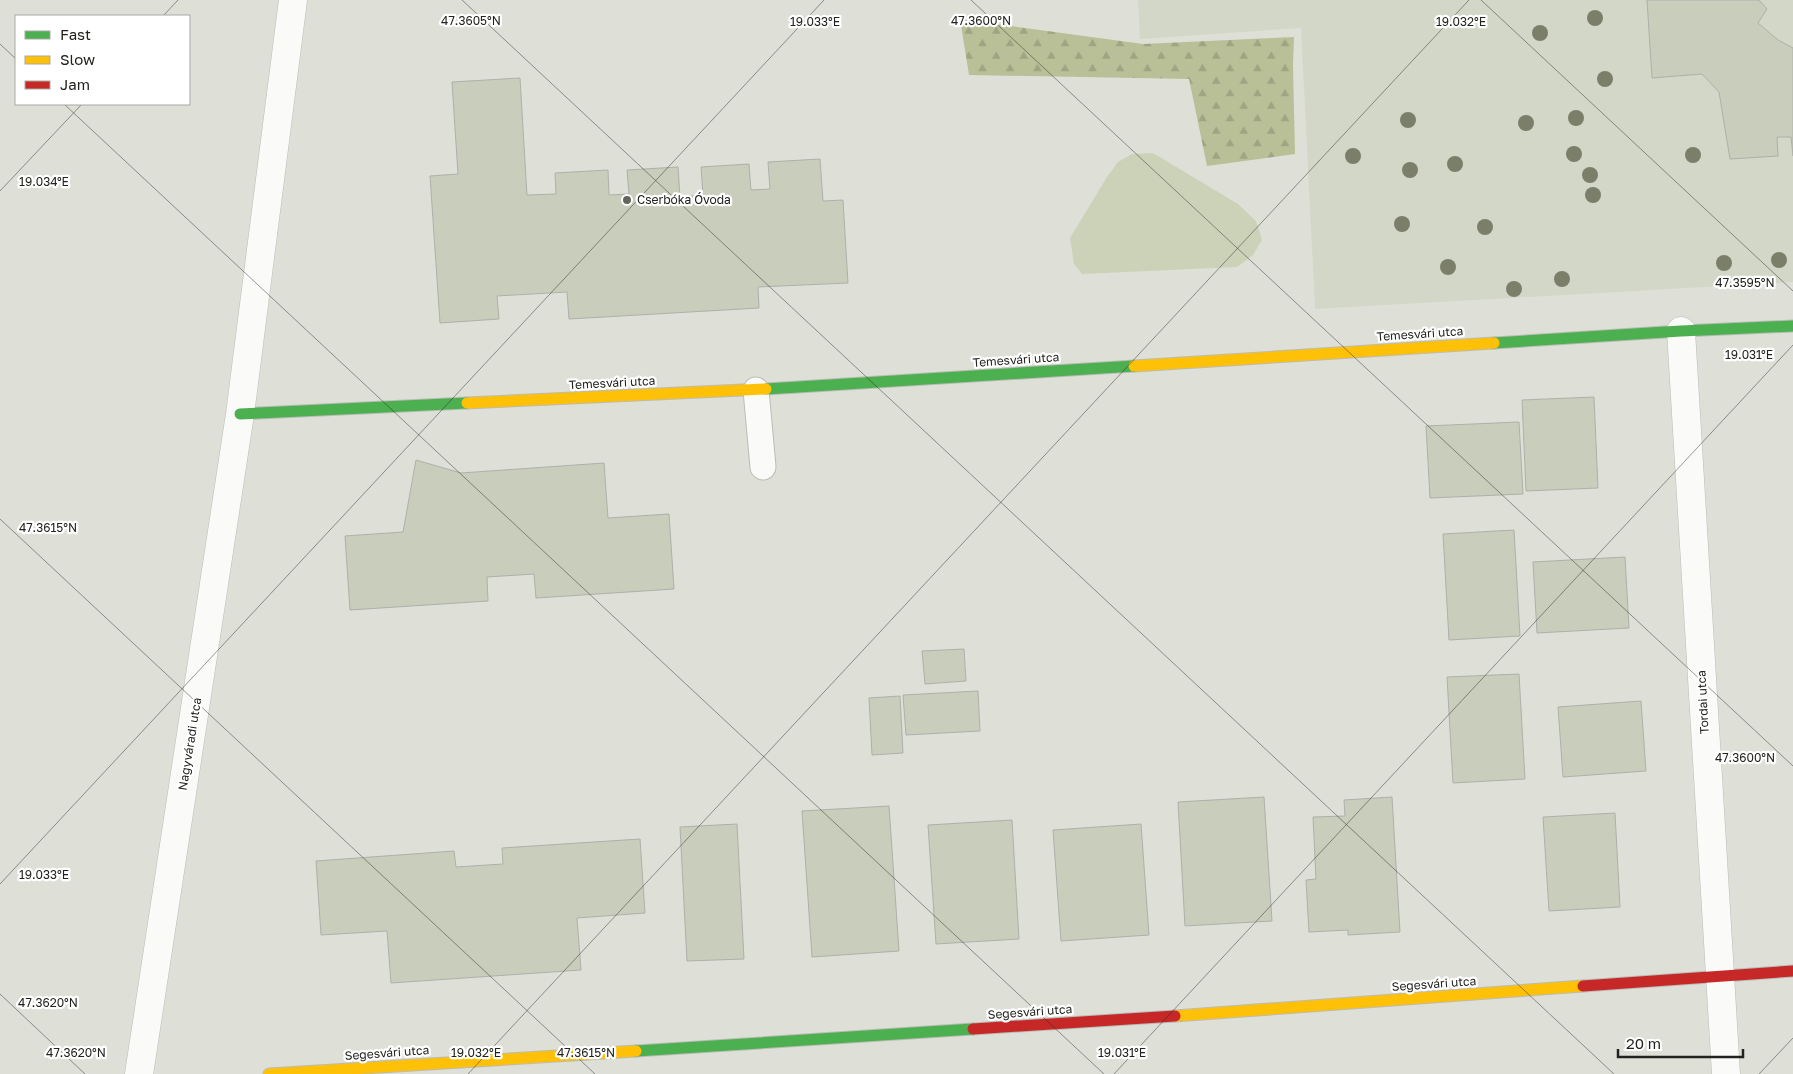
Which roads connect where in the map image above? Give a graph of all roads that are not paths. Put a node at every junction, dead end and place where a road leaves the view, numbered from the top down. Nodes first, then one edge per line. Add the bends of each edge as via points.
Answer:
1 (293, 0) edge
2 (1793, 326) edge
3 (1681, 331) junction
4 (756, 390) junction
5 (240, 414) junction
6 (763, 467) dead end
7 (1793, 971) edge
8 (1719, 977) junction
9 (139, 1074) edge
10 (269, 1074) edge
11 (1726, 1074) edge

1 - 5 street, Nagyváradi utca
2 - 3 street, Temesvári utca
3 - 4 street, Temesvári utca
3 - 8 street, Tordai utca
4 - 5 street, Temesvári utca
4 - 6 lane
5 - 9 street, Nagyváradi utca
7 - 8 street, Segesvári utca
8 - 10 street, Segesvári utca via 1144,1018
8 - 11 street, Tordai utca

